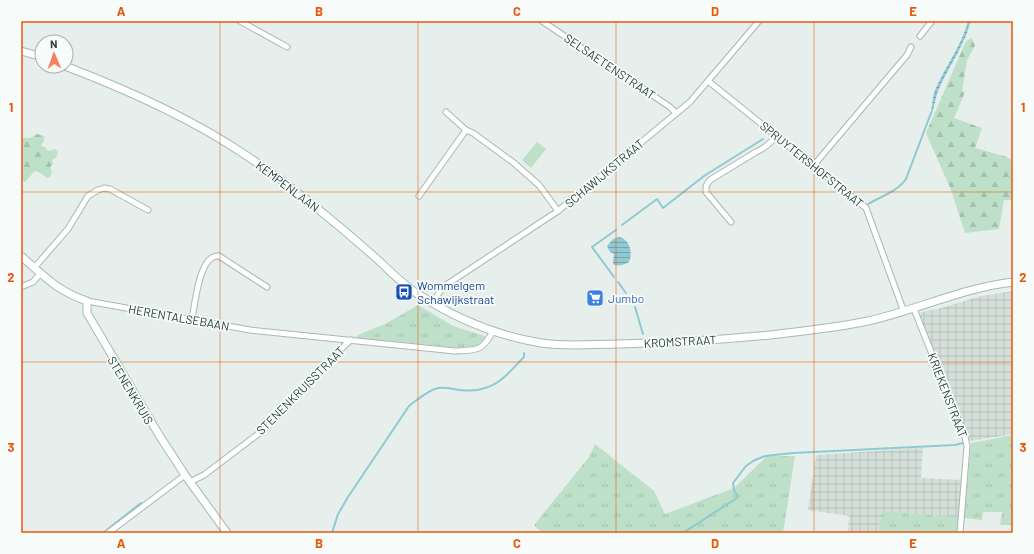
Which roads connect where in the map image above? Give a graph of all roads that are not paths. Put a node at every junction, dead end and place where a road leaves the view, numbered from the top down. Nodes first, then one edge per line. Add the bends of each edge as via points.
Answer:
1 (240, 21) edge
2 (542, 21) edge
3 (758, 21) edge
4 (932, 21) edge
5 (920, 36) dead end
6 (287, 47) dead end
7 (911, 47) dead end
8 (21, 51) edge
9 (34, 55) edge
10 (74, 69) edge
11 (708, 81) junction
12 (446, 112) dead end
13 (676, 112) junction
14 (466, 130) junction
15 (776, 136) junction
16 (814, 165) junction
17 (419, 196) dead end
18 (148, 210) dead end
19 (558, 211) junction
20 (731, 222) dead end
21 (21, 256) edge
22 (34, 268) junction
23 (40, 274) junction
24 (1013, 282) edge
25 (21, 287) edge
26 (267, 287) dead end
27 (87, 301) junction
28 (432, 303) junction
29 (914, 309) junction
30 (904, 312) junction
31 (192, 320) junction
32 (493, 331) junction
33 (351, 340) junction
34 (185, 475) junction
35 (190, 482) junction
36 (108, 533) edge
37 (227, 533) edge
38 (960, 533) edge

1 - 6 street
2 - 13 street, SELSAETENSTRAAT
3 - 11 street, SCHAWIJKSTRAAT
4 - 5 street
7 - 16 street
8 - 9 main road
10 - 28 main road, KEMPENLAAN via 198,126 247,155 295,190 409,288
11 - 13 street, SCHAWIJKSTRAAT via 690,102
11 - 15 street, SPRUYTERSHOFSTRAAT
12 - 14 street
13 - 19 street, SCHAWIJKSTRAAT
14 - 17 street
14 - 19 street via 514,163 539,186
15 - 16 street, SPRUYTERSHOFSTRAAT
15 - 20 street via 764,149 710,180 706,186 706,192
16 - 30 street, SPRUYTERSHOFSTRAAT via 866,208
18 - 22 street via 110,189 104,188 93,192 85,200 68,229
19 - 28 street, SCHAWIJKSTRAAT via 446,285
21 - 22 main road, HERENTALSEBAAN
22 - 23 main road, HERENTALSEBAAN
23 - 25 street via 33,282
23 - 27 main road, HERENTALSEBAAN via 60,289
24 - 29 main road, KROMSTRAAT via 955,294
26 - 31 street via 215,255 200,275
27 - 31 street, HERENTALSEBAAN
27 - 34 main road, STENENKRUIS via 87,313 98,334
28 - 32 main road, KEMPENLAAN
29 - 30 main road, KROMSTRAAT
29 - 38 street, KRIEKENSTRAAT via 967,446
30 - 32 main road, KROMSTRAAT via 816,330 649,344 559,345
31 - 33 street, HERENTALSEBAAN via 250,330
32 - 33 street via 482,348 475,350 448,350
33 - 35 street, STENENKRUISSTRAAT via 266,428 204,475
34 - 35 main road, STENENKRUIS
34 - 36 street
35 - 37 main road

